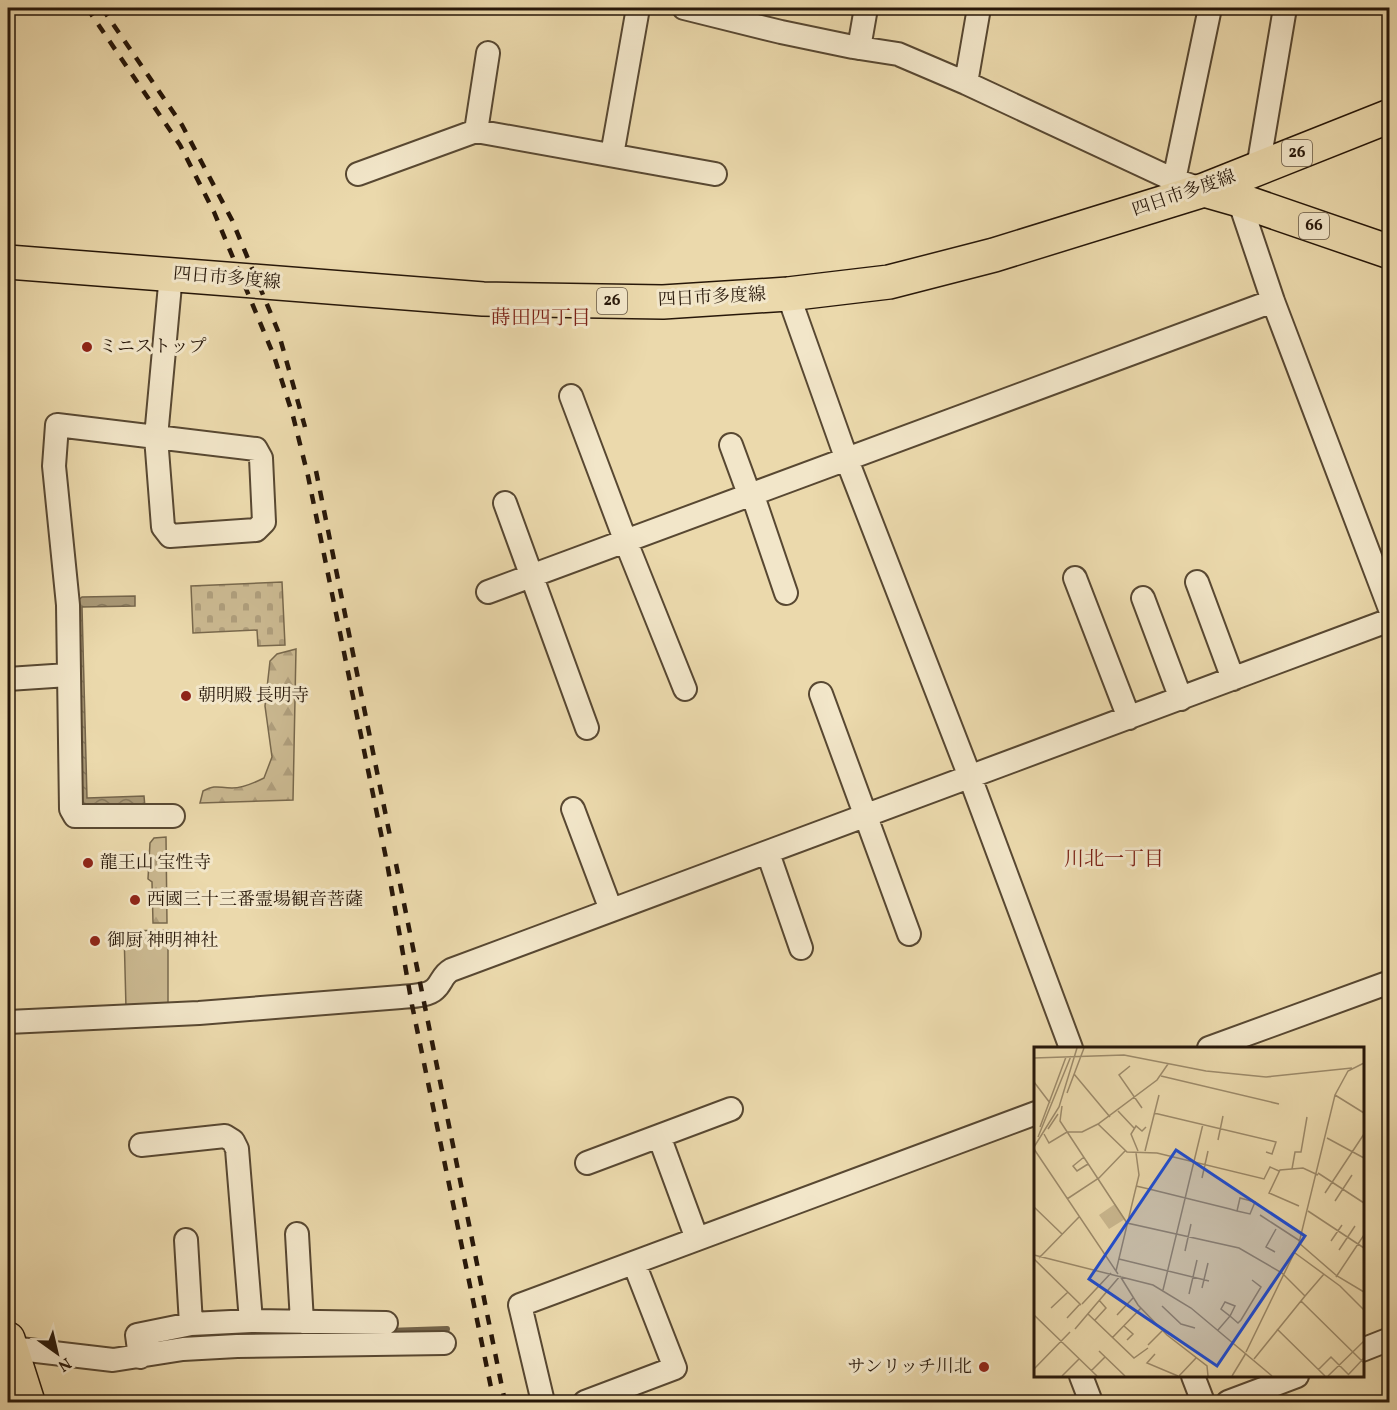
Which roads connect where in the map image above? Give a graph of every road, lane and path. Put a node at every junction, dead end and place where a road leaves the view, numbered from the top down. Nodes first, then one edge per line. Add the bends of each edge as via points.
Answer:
1 (638, 8) edge
2 (684, 8) edge
3 (866, 8) edge
4 (979, 8) edge
5 (1210, 8) edge
6 (1285, 8) edge
7 (859, 48) junction
8 (488, 53) dead end
9 (966, 83) junction
10 (1389, 116) edge
11 (476, 131) junction
12 (612, 155) junction
13 (1258, 168) junction
14 (358, 174) dead end
15 (715, 174) dead end
16 (1189, 185) junction
17 (1239, 200) junction
18 (1389, 252) edge
19 (8, 262) edge
20 (171, 274) junction
21 (788, 294) junction
22 (1273, 300) junction
23 (571, 396) dead end
24 (156, 436) junction
25 (731, 445) dead end
26 (847, 460) junction
27 (750, 494) junction
28 (505, 503) dead end
29 (626, 542) junction
30 (532, 576) junction
31 (1075, 578) dead end
32 (1197, 582) dead end
33 (488, 592) dead end
34 (786, 593) dead end
35 (1143, 598) dead end
36 (1389, 609) edge
37 (1389, 620) edge
38 (68, 675) junction
39 (8, 679) edge
40 (1233, 679) junction
41 (685, 689) dead end
42 (821, 694) dead end
43 (1180, 699) junction
44 (1129, 718) junction
45 (587, 728) dead end
46 (970, 777) junction
47 (573, 809) dead end
48 (173, 816) dead end
49 (866, 816) junction
50 (768, 854) junction
51 (611, 910) junction
52 (909, 934) dead end
53 (801, 948) dead end
54 (1389, 982) edge
55 (8, 1023) edge
56 (1071, 1047) edge
57 (1212, 1047) edge
58 (731, 1109) dead end
59 (1034, 1113) edge
60 (659, 1136) junction
61 (141, 1144) dead end
62 (587, 1163) dead end
63 (297, 1234) dead end
64 (697, 1239) junction
65 (186, 1240) dead end
66 (634, 1263) junction
67 (251, 1321) junction
68 (302, 1322) junction
69 (386, 1323) dead end
70 (191, 1324) junction
71 (274, 1334) junction
72 (1389, 1340) edge
73 (444, 1343) dead end
74 (9, 1344) edge
75 (139, 1349) junction
76 (1364, 1349) edge
77 (1081, 1377) edge
78 (1193, 1377) edge
79 (1294, 1377) edge
80 (28, 1402) edge
81 (543, 1402) edge
82 (585, 1402) edge
83 (1091, 1402) edge
84 (1203, 1402) edge
85 (1228, 1402) edge

1 - 12 street
2 - 7 street
3 - 7 street
4 - 9 street
5 - 16 street
6 - 13 street
7 - 9 street via 898,54
8 - 11 street
9 - 16 street
10 - 13 main road, 四日市多度線 / 26
11 - 12 street
11 - 14 street
12 - 15 street
13 - 16 main road, 四日市多度線 / 26
16 - 17 main road, 66
16 - 21 main road, 四日市多度線 / 26 via 994,255 889,282
17 - 18 main road, 66
17 - 22 street
19 - 20 main road, 四日市多度線 / 26
20 - 21 main road, 四日市多度線 / 26 via 483,299 663,302
20 - 24 street
21 - 26 street
22 - 26 street
22 - 36 street
23 - 29 street
24 - 24 street via 163,527 170,536 256,530 264,522 261,458 256,449
24 - 38 street via 57,425 54,466 68,605
25 - 27 street
26 - 27 street
26 - 46 street
27 - 29 street
27 - 34 street
28 - 30 street
29 - 30 street
29 - 41 street
30 - 33 street
30 - 45 street
31 - 44 street
32 - 40 street
35 - 43 street
37 - 40 street
38 - 39 street
38 - 48 street via 71,809 75,816
40 - 43 street
42 - 49 street
43 - 44 street
44 - 46 street
46 - 49 street
46 - 56 street
47 - 51 street
49 - 50 street
49 - 52 street
50 - 51 street
50 - 53 street
51 - 55 street via 451,970 436,988 421,994
54 - 57 street
58 - 60 street
59 - 64 street
60 - 62 street
60 - 64 street
61 - 67 street via 225,1136 233,1141 237,1149
63 - 68 street
64 - 66 street
65 - 70 street
66 - 81 street via 520,1305
66 - 82 street via 675,1368
67 - 70 street
67 - 71 street
68 - 69 street
68 - 71 street
70 - 75 street via 137,1335
71 - 73 street
71 - 75 street via 183,1349
72 - 76 street
74 - 75 street via 113,1360
74 - 80 main road
77 - 83 street
78 - 84 street
79 - 85 street

